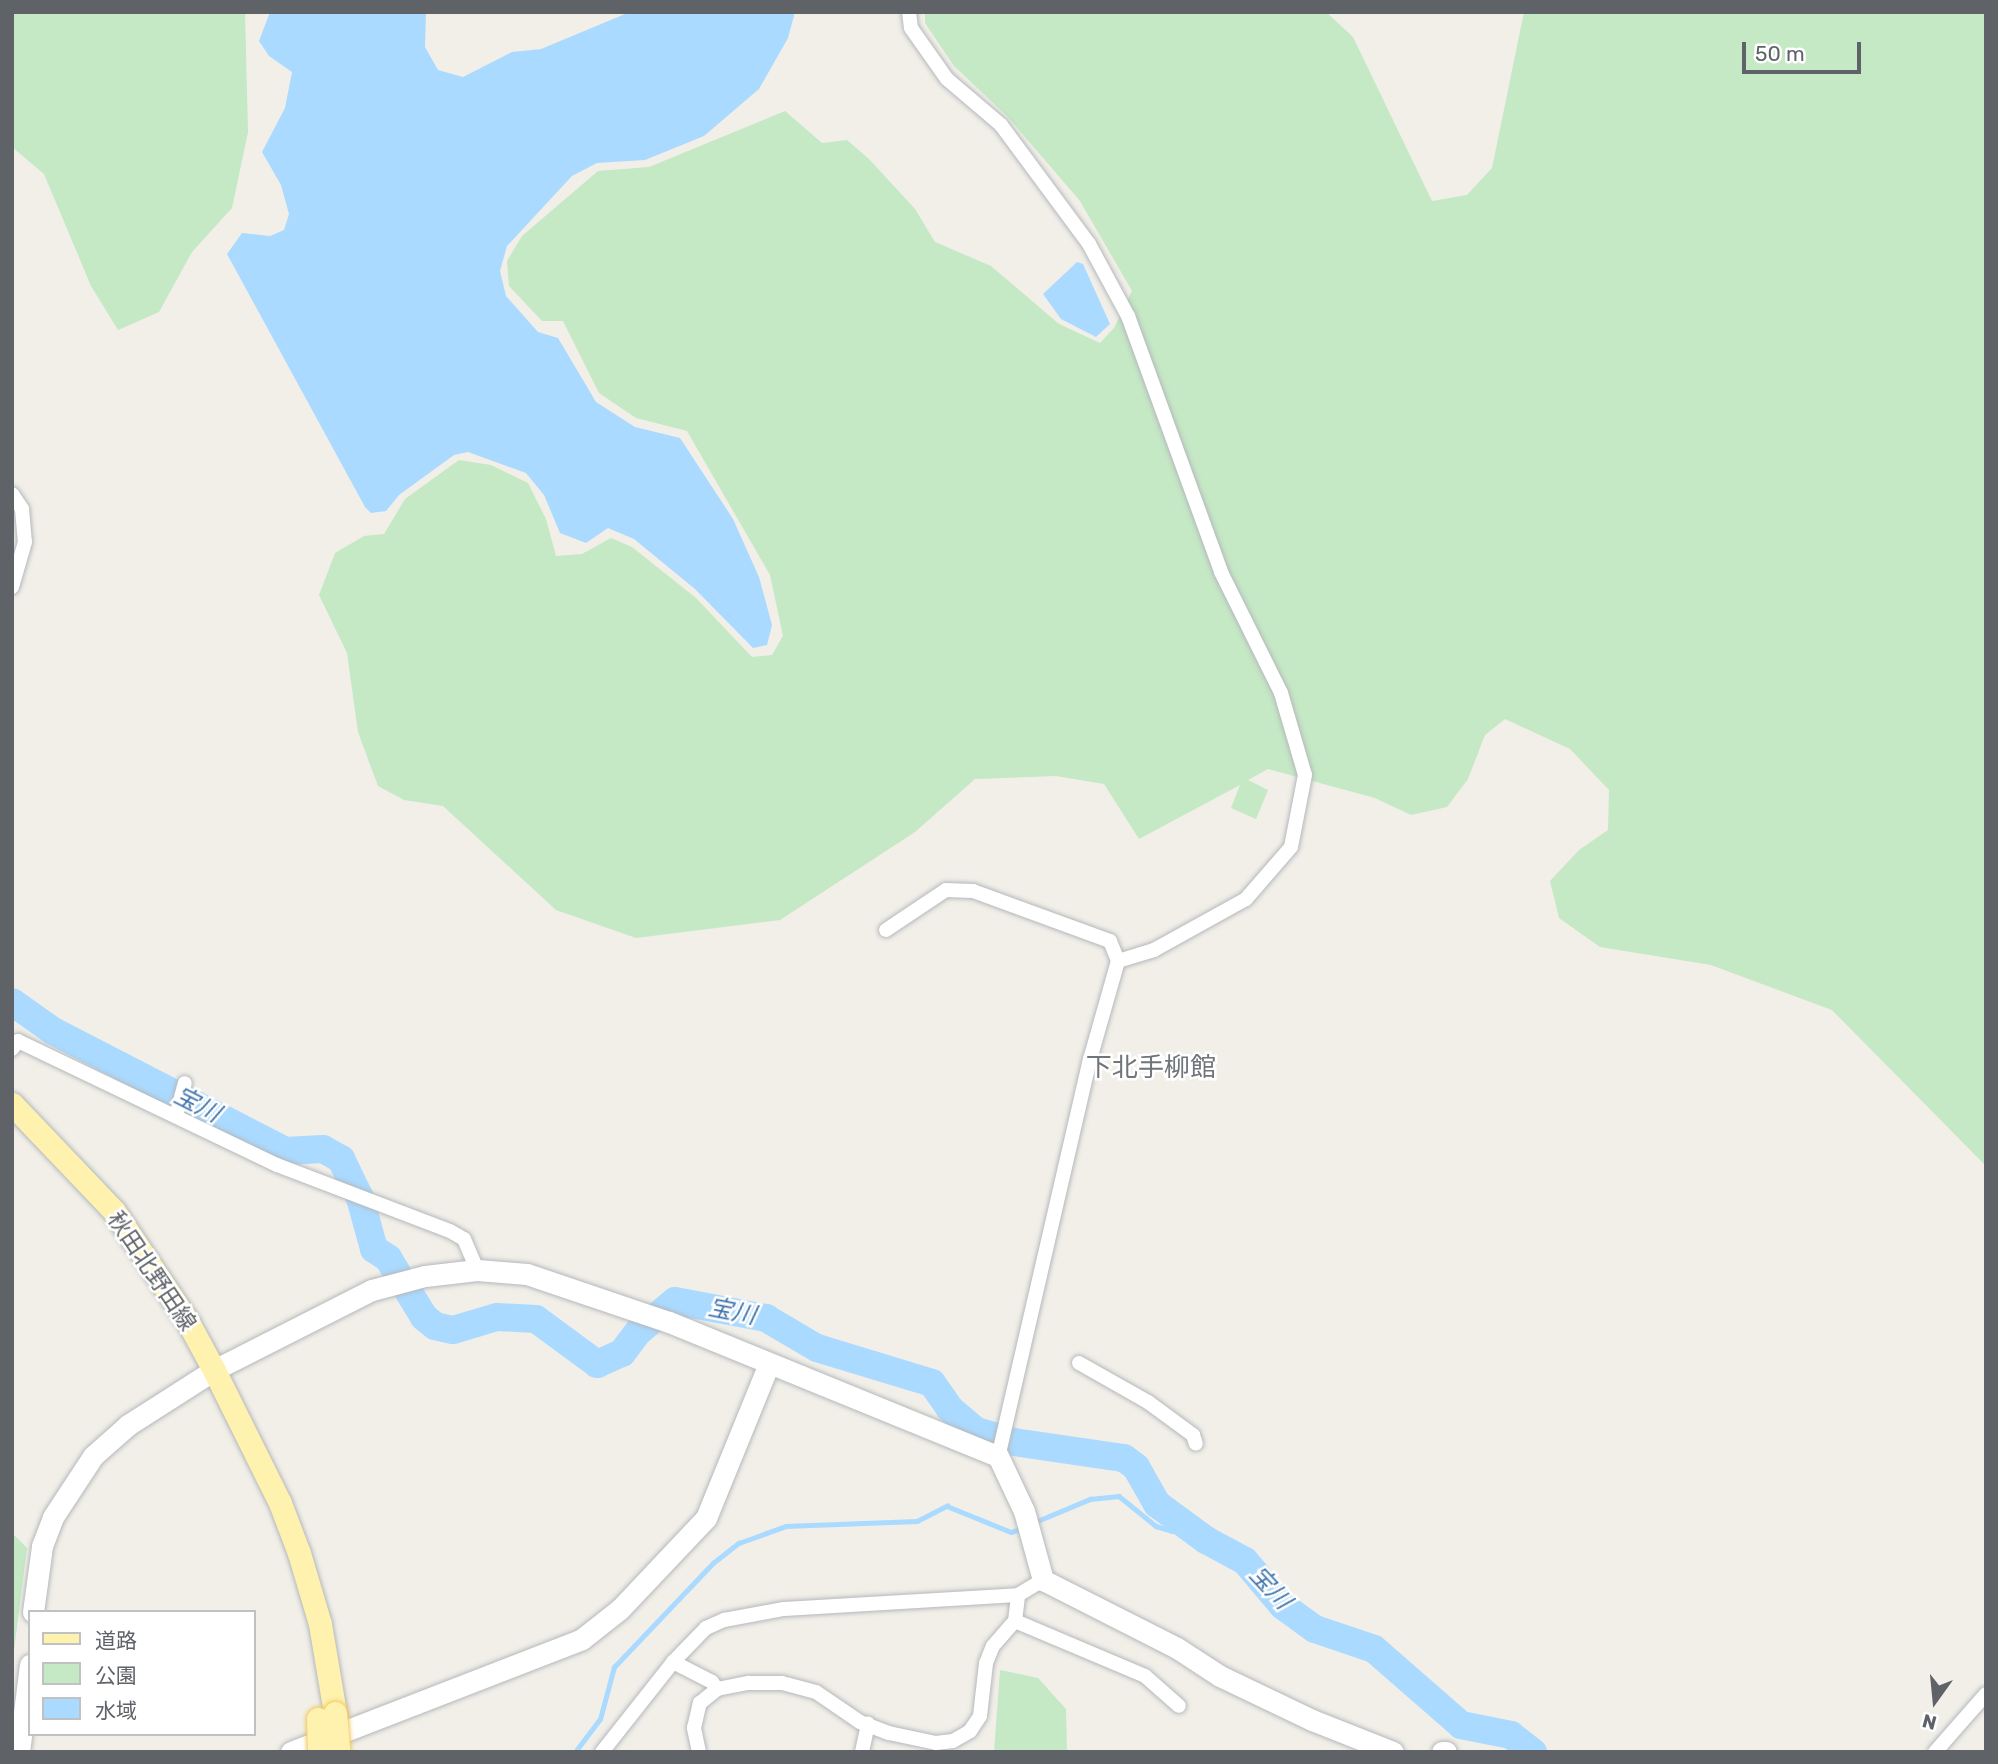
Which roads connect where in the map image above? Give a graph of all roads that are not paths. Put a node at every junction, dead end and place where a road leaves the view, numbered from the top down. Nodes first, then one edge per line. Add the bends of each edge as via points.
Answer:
1 (909, 12) edge
2 (12, 494) edge
3 (12, 587) edge
4 (886, 929) dead end
5 (1118, 961) junction
6 (12, 1049) edge
7 (186, 1083) dead end
8 (12, 1104) edge
9 (176, 1116) junction
10 (477, 1270) junction
11 (1079, 1363) dead end
12 (769, 1364) junction
13 (214, 1370) junction
14 (1196, 1444) dead end
15 (999, 1452) junction
16 (1043, 1580) junction
17 (1018, 1595) junction
18 (33, 1610) edge
19 (1015, 1621) junction
20 (673, 1662) junction
21 (28, 1681) edge
22 (717, 1689) junction
23 (1986, 1694) edge
24 (1180, 1706) dead end
25 (868, 1724) junction
26 (332, 1751) edge
27 (19, 1752) edge
28 (291, 1752) edge
29 (602, 1752) edge
30 (699, 1752) edge
31 (862, 1752) edge
32 (1393, 1752) edge
33 (1935, 1752) edge

1 - 5 street via 911,28 947,79 1001,125 1089,244 1128,316 1221,572 1281,692 1305,775 1291,847 1245,899 1154,950
2 - 3 street via 22,509 25,542
4 - 5 street via 946,890 973,891 1110,941
5 - 15 street via 1090,1059
6 - 9 street via 18,1041
7 - 9 street
8 - 13 main road, 秋田北野田線 via 114,1211 188,1322
9 - 10 street via 346,1194 464,1239
10 - 12 street via 527,1274 669,1322
10 - 13 street via 425,1276 372,1290
11 - 14 street via 1148,1402 1194,1435
12 - 15 street
12 - 28 street via 706,1518 620,1609 582,1640
13 - 18 street via 128,1425 93,1456 66,1490 42,1546
13 - 26 main road, 秋田北野田線, bridge via 260,1462 308,1628
15 - 16 street via 1024,1511
16 - 17 street
16 - 32 street via 1177,1648 1220,1676
17 - 19 street
17 - 20 street via 743,1615 706,1628
19 - 24 street via 1145,1676
19 - 25 street via 993,1646 986,1663 982,1706 970,1731 953,1741 936,1743
20 - 22 street
20 - 29 street
21 - 27 street
22 - 25 street via 782,1683 816,1692
22 - 30 street via 700,1703 696,1716
23 - 33 street
25 - 31 street

